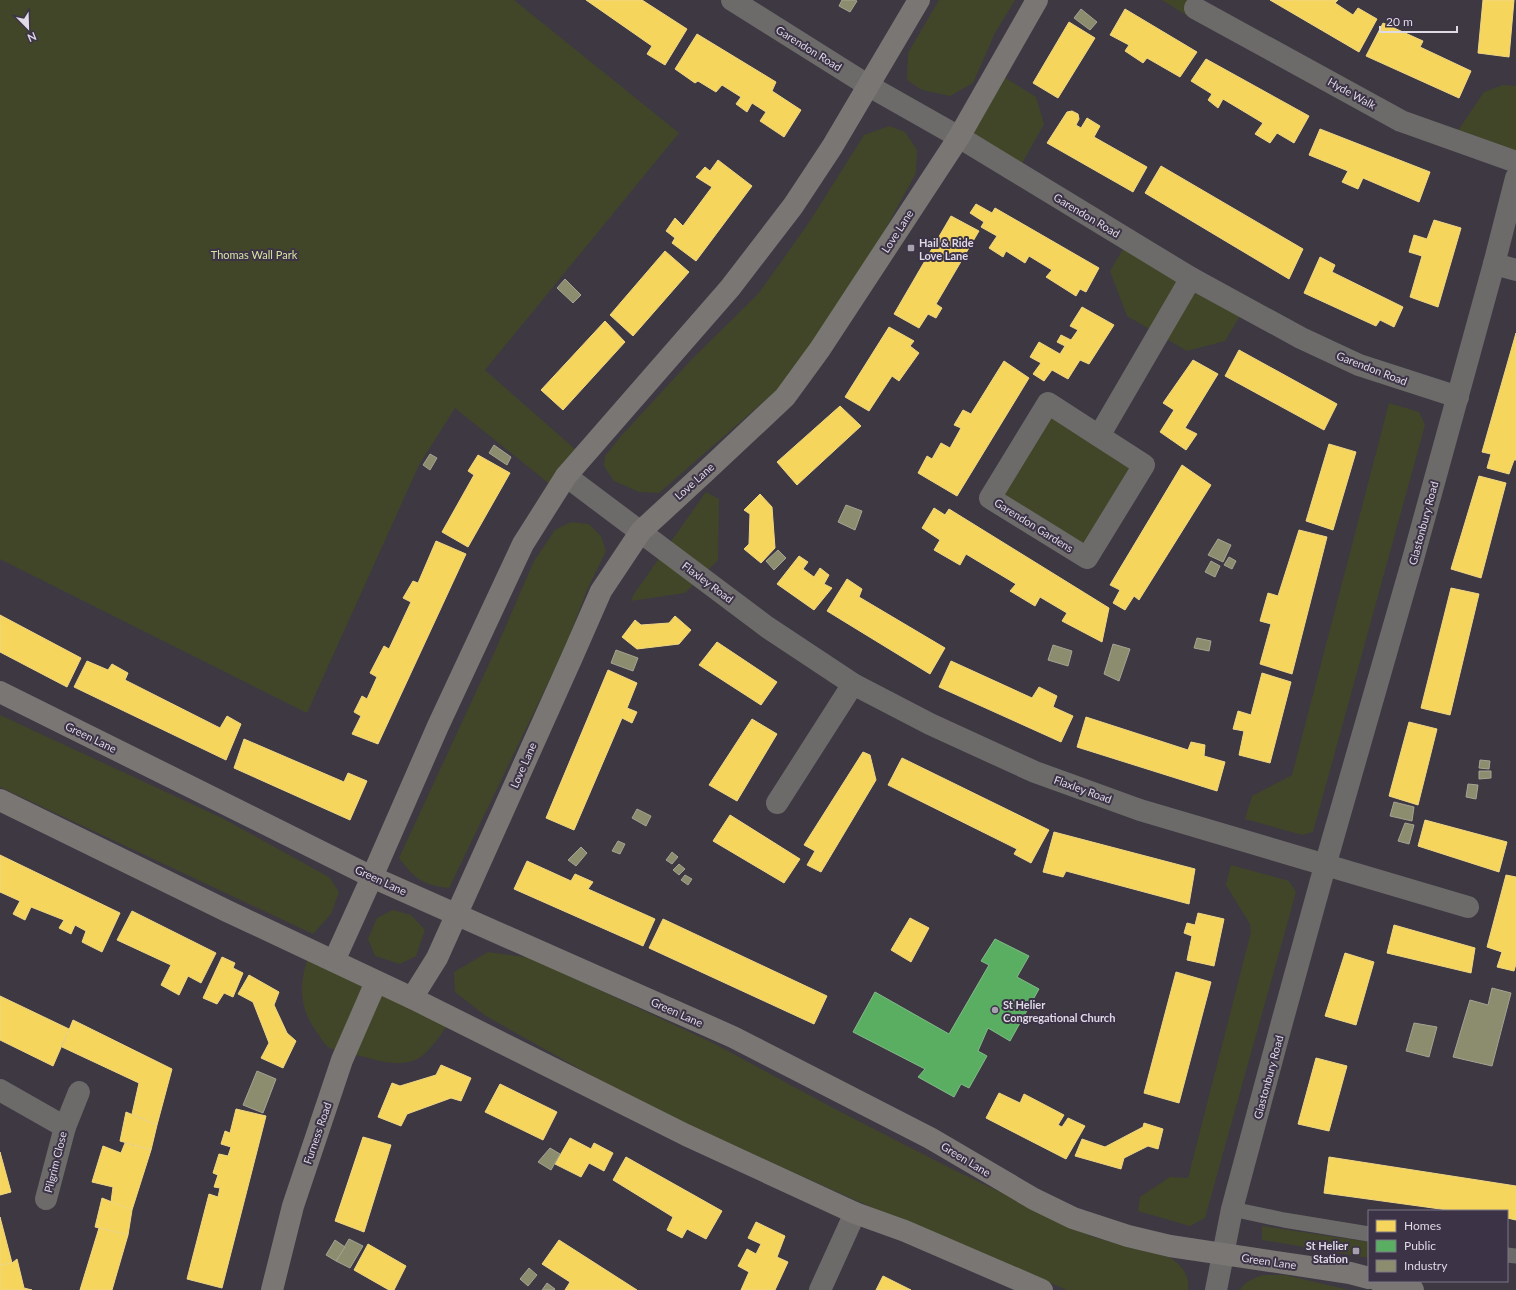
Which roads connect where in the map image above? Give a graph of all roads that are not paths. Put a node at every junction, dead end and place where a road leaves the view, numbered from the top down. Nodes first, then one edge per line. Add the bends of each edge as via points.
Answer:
1 (732, 0) edge
2 (919, 0) edge
3 (1037, 0) edge
4 (1195, 8) dead end
5 (869, 86) junction
6 (959, 137) junction
7 (1516, 162) edge
8 (1516, 178) edge
9 (1494, 264) junction
10 (1516, 270) edge
11 (1191, 278) junction
12 (1458, 397) junction
13 (1100, 436) junction
14 (566, 476) junction
15 (641, 530) junction
16 (853, 684) junction
17 (0, 692) edge
18 (0, 800) edge
19 (777, 803) dead end
20 (1325, 866) junction
21 (372, 877) junction
22 (1468, 907) dead end
23 (456, 914) junction
24 (334, 961) junction
25 (376, 982) junction
26 (412, 998) junction
27 (0, 1090) edge
28 (79, 1092) dead end
29 (65, 1127) junction
30 (46, 1199) dead end
31 (1232, 1209) junction
32 (855, 1213) junction
33 (1368, 1234) edge
34 (1223, 1255) junction
35 (1368, 1278) edge
36 (1383, 1282) edge
37 (274, 1290) edge
38 (820, 1290) edge
39 (1042, 1290) edge
40 (1216, 1290) edge
41 (1413, 1290) edge

1 - 5 street, Garendon Road
2 - 5 main road
3 - 6 main road, Love Lane
4 - 7 street, Hyde Walk via 1401,120
5 - 6 street, Garendon Road
5 - 14 main road via 793,206 735,282
6 - 11 street, Garendon Road
6 - 15 main road, Love Lane via 820,349 785,397
8 - 9 street, Glastonbury Road
9 - 10 street
9 - 12 street, Glastonbury Road
11 - 12 street, Garendon Road via 1301,338 1359,365
11 - 13 street
12 - 20 street, Glastonbury Road
13 - 13 street, Garendon Gardens via 1144,465 1087,558 990,498 1048,404
14 - 15 street, Flaxley Road
14 - 21 main road via 523,544 438,726
15 - 16 street, Flaxley Road via 767,627
15 - 23 main road, Love Lane via 600,590
16 - 19 street
16 - 20 street, Flaxley Road via 930,724 1036,772 1140,810
17 - 21 main road, Green Lane
18 - 24 main road
20 - 22 street
20 - 31 street, Glastonbury Road
21 - 23 main road, Green Lane
21 - 24 main road
23 - 26 main road, Love Lane via 437,958
23 - 34 main road, Green Lane via 733,1037 930,1138 1034,1199 1074,1218 1128,1236
24 - 25 main road
25 - 26 main road
25 - 37 main road, Furness Road via 339,1067 293,1206
26 - 32 main road via 686,1135
27 - 29 street, Pilgrim Close
28 - 29 street
29 - 30 street, Pilgrim Close
31 - 33 lane
31 - 34 street, Glastonbury Road
32 - 38 street
32 - 39 main road via 906,1231
34 - 35 main road, Green Lane
34 - 40 street, Glastonbury Road
36 - 41 main road

